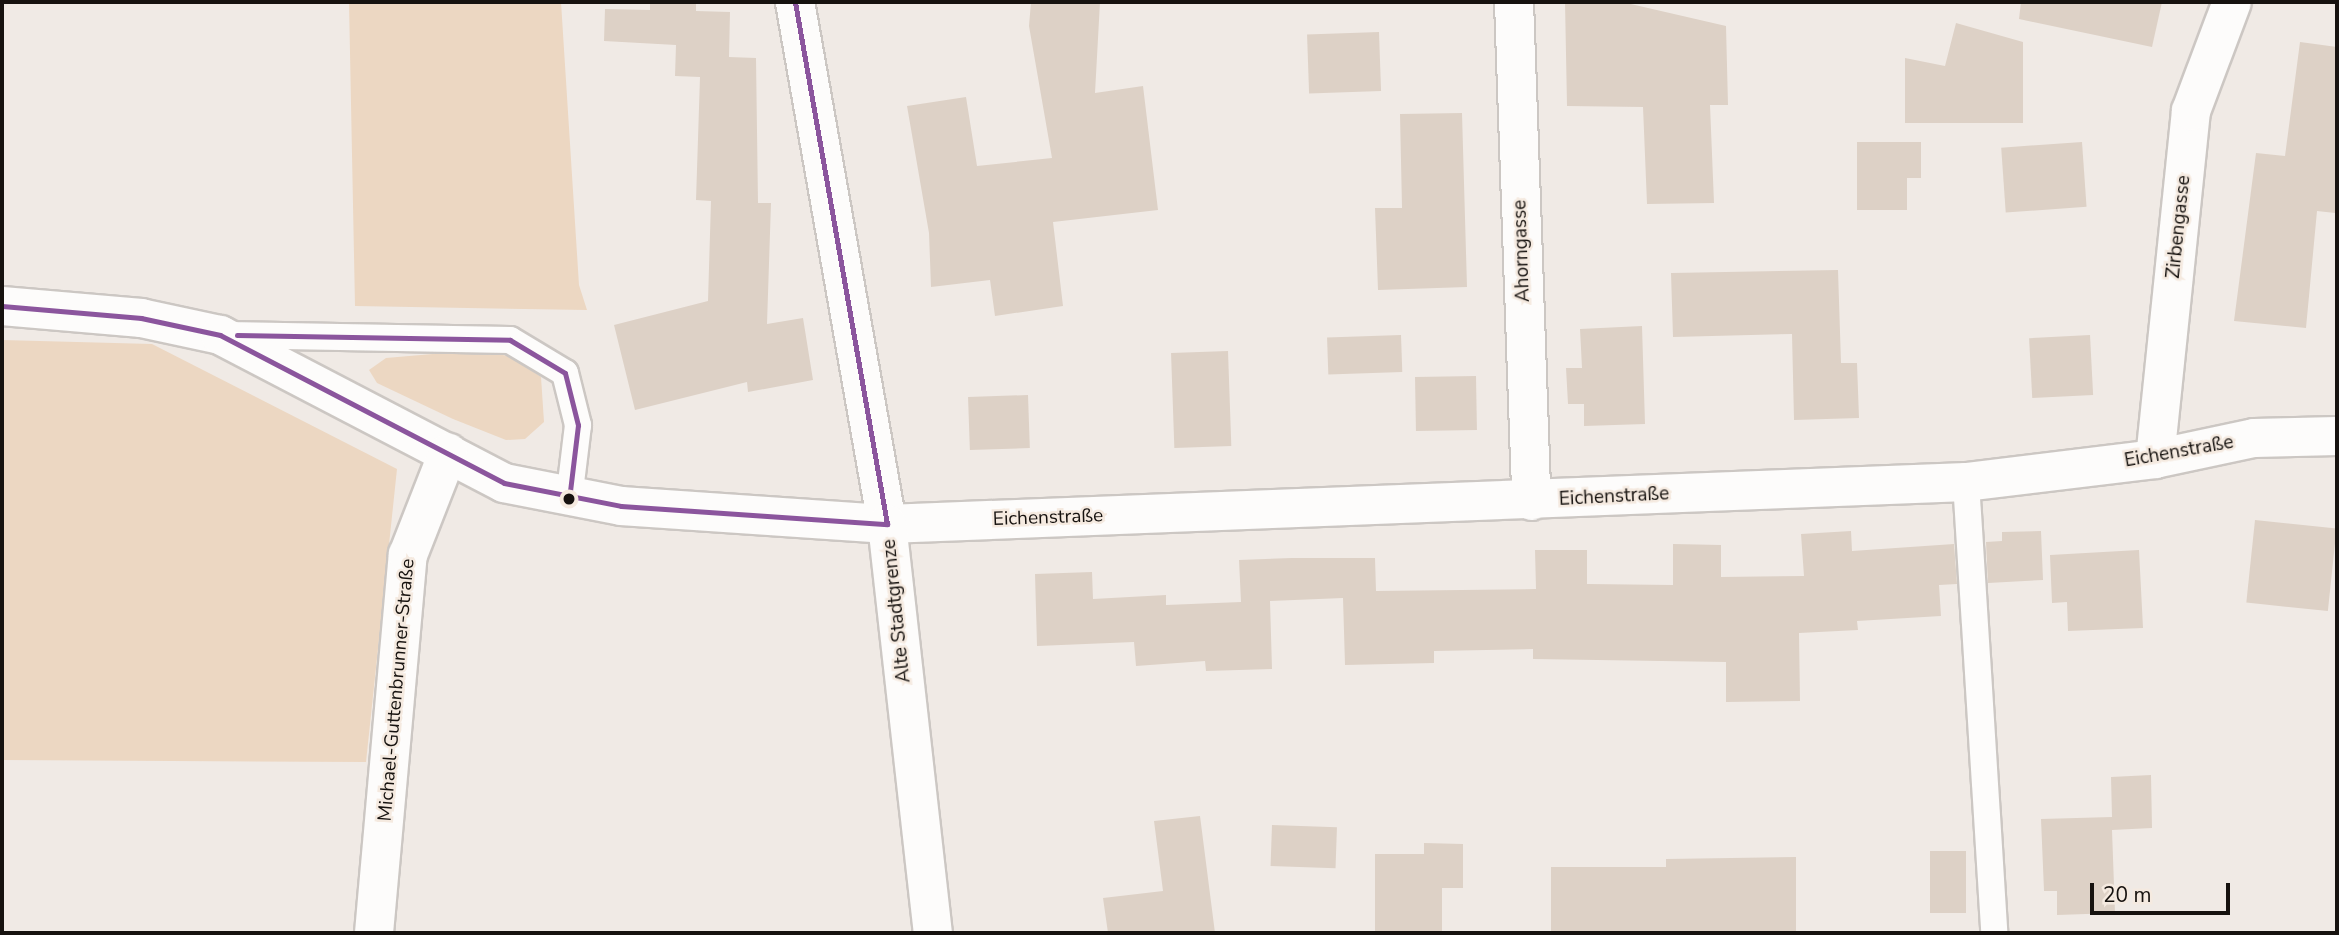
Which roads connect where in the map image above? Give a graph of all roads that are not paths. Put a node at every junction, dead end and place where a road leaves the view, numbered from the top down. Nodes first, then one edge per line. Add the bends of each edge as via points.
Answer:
1 (795, 2) edge
2 (1514, 2) edge
3 (2232, 2) edge
4 (2, 306) edge
5 (220, 335) junction
6 (2337, 436) edge
7 (448, 453) junction
8 (2155, 459) junction
9 (1966, 482) junction
10 (569, 499) junction
11 (1531, 501) junction
12 (887, 524) junction
13 (374, 933) edge
14 (933, 933) edge
15 (1994, 933) edge

1 - 12 street, Alte Stadtgrenze
2 - 11 street, Ahorngasse
3 - 8 street, Zirbengasse via 2191,111
4 - 5 street, Eichenstraße via 141,318
5 - 7 street, Eichenstraße
5 - 10 lane via 509,341 565,373 578,425
6 - 8 street, Eichenstraße via 2254,438
7 - 10 street, Eichenstraße via 504,483
7 - 13 street, Michael-Guttenbrunner-Straße via 408,555
8 - 9 street, Eichenstraße
9 - 11 street, Eichenstraße
9 - 15 lane
10 - 12 street, Eichenstraße
11 - 12 street, Eichenstraße
12 - 14 street, Alte Stadtgrenze

